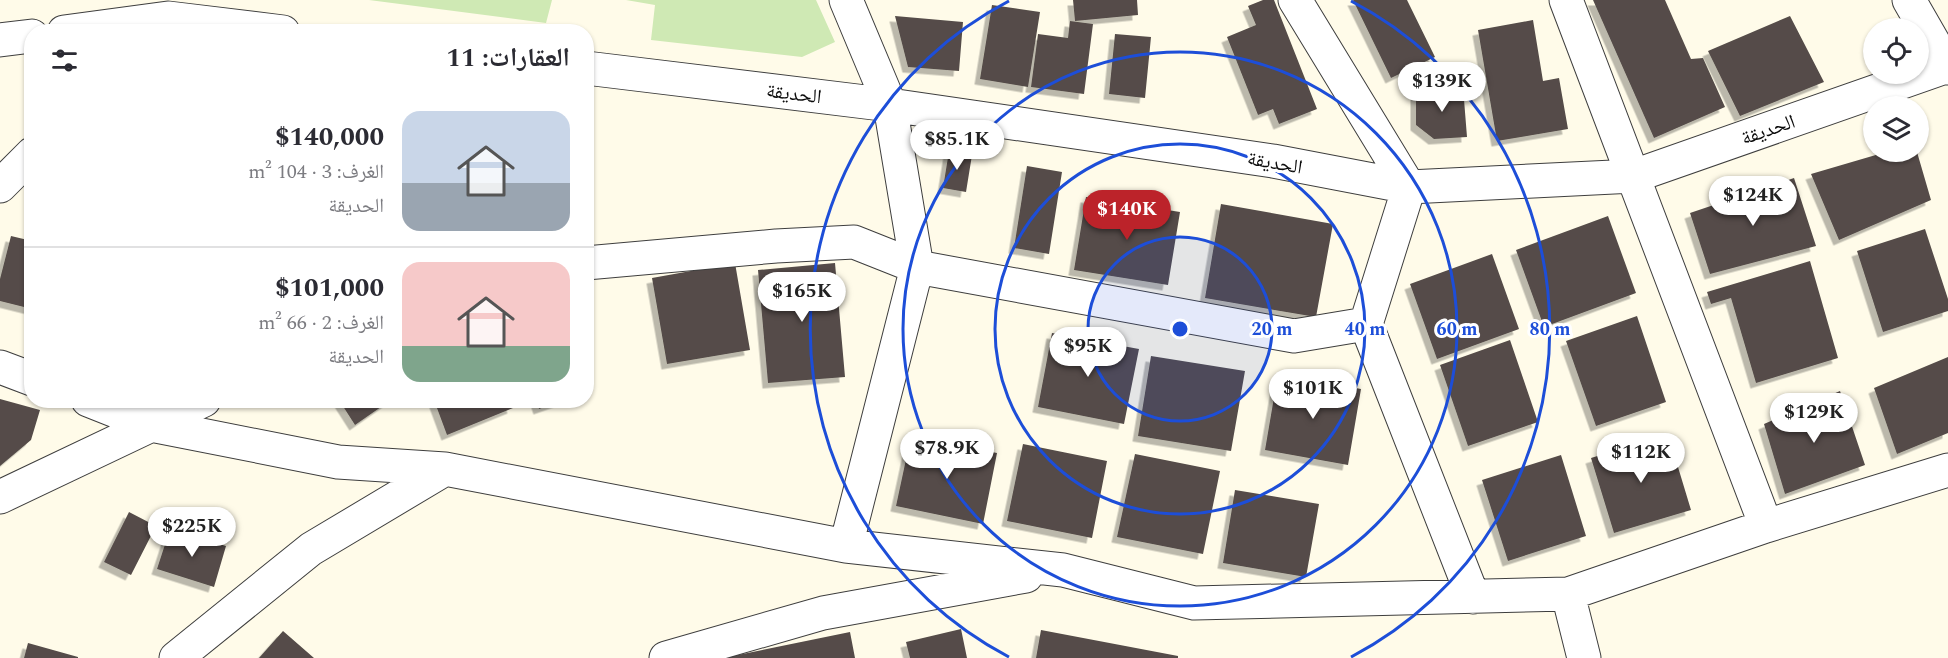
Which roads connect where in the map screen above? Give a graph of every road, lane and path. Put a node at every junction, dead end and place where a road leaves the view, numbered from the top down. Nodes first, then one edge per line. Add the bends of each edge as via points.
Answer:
1 (846, 0) edge
2 (1295, 0) edge
3 (1566, 0) edge
4 (1909, 0) edge
5 (168, 16) edge
6 (116, 24) edge
7 (226, 24) edge
8 (24, 37) edge
9 (0, 40) edge
10 (1948, 67) edge
11 (594, 69) edge
12 (890, 105) junction
13 (24, 162) edge
14 (1634, 176) junction
15 (0, 186) edge
16 (1409, 187) junction
17 (594, 262) edge
18 (917, 267) junction
19 (1366, 324) junction
20 (0, 367) edge
21 (24, 376) edge
22 (108, 408) edge
23 (187, 408) edge
24 (151, 425) junction
25 (445, 469) junction
26 (1948, 470) edge
27 (0, 497) edge
28 (1766, 526) junction
29 (846, 546) junction
30 (1063, 570) junction
31 (1568, 594) junction
32 (1473, 597) junction
33 (176, 658) edge
34 (666, 658) edge
35 (1584, 658) edge

1 - 12 street
2 - 16 street
3 - 14 street
4 - 10 street
5 - 6 street
5 - 7 street
8 - 9 street
10 - 14 street, الحديقة
11 - 12 street, الحديقة
12 - 16 street, الحديقة via 1273,161
12 - 18 street
13 - 15 street
14 - 16 street, الحديقة
14 - 28 street
16 - 19 street
17 - 18 street via 854,242
18 - 19 street via 1294,336
18 - 29 street
19 - 32 street
20 - 21 street
22 - 24 street
23 - 24 street
24 - 25 street via 338,462
24 - 27 street
25 - 29 street
25 - 33 street via 311,549
26 - 28 street
28 - 31 street
29 - 30 street
30 - 32 street via 1194,603
30 - 34 street via 823,613
31 - 32 street
31 - 35 street

